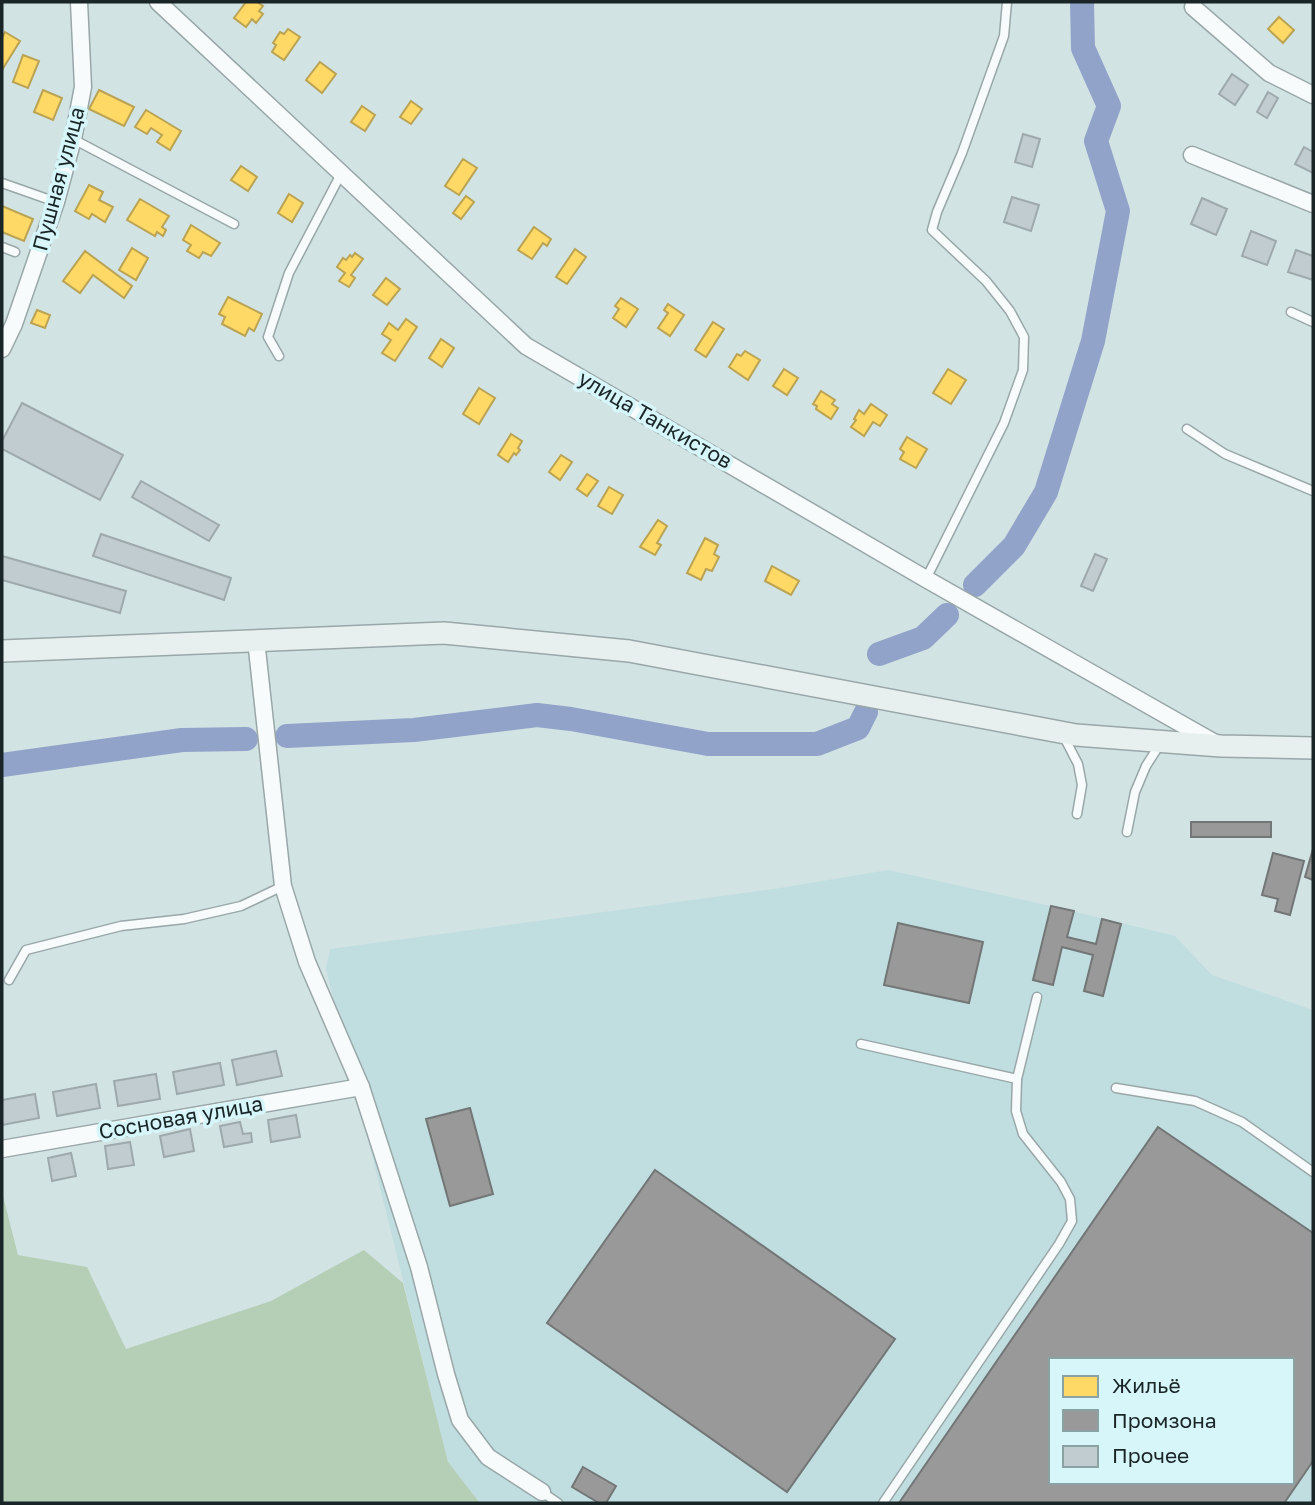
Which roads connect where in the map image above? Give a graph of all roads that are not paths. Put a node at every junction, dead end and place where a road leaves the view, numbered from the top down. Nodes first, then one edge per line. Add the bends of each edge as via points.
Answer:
1 (79, 2) edge
2 (158, 2) edge
3 (1007, 2) edge
4 (1193, 7) dead end
5 (1313, 95) edge
6 (73, 139) junction
7 (1192, 155) dead end
8 (342, 172) junction
9 (2, 183) edge
10 (56, 202) junction
11 (1313, 204) edge
12 (234, 225) dead end
13 (2, 247) edge
14 (15, 251) dead end
15 (1291, 312) dead end
16 (1313, 322) edge
17 (2, 349) edge
18 (279, 356) dead end
19 (1187, 429) dead end
20 (1313, 491) edge
21 (926, 579) junction
22 (256, 640) junction
23 (2, 650) edge
24 (1060, 732) junction
25 (1161, 741) junction
26 (1221, 746) junction
27 (1313, 748) edge
28 (1077, 814) dead end
29 (1126, 832) dead end
30 (282, 886) junction
31 (9, 980) dead end
32 (1037, 997) dead end
33 (861, 1044) dead end
34 (1017, 1079) junction
35 (361, 1087) junction
36 (1116, 1088) dead end
37 (2, 1149) edge
38 (1313, 1172) edge
39 (542, 1492) joint
40 (558, 1503) edge
41 (883, 1503) edge

1 - 6 street, Пушная улица via 83,87
2 - 8 street, улица Танкистов
3 - 21 lane via 1004,36 932,230 986,281 1010,311 1024,337 1023,370 1004,423
4 - 5 street via 1269,73
6 - 10 street, Пушная улица
6 - 12 lane
7 - 11 street
8 - 18 lane via 289,274 268,337
8 - 21 street, улица Танкистов via 526,345
9 - 10 lane
10 - 17 street, Пушная улица
13 - 14 lane
15 - 16 lane
19 - 20 lane via 1225,454
21 - 26 street, улица Танкистов
22 - 23 main road
22 - 24 main road via 444,632 629,651
22 - 30 street
24 - 25 main road
24 - 28 lane via 1078,764 1082,785
25 - 26 main road
25 - 29 lane via 1135,792
26 - 27 main road
30 - 31 lane via 241,906 121,926 26,950
30 - 35 street via 307,961
32 - 34 lane
33 - 34 lane
34 - 41 lane via 1016,1111 1023,1134 1061,1182 1070,1199 1072,1221
35 - 37 street, Сосновая улица
35 - 39 street via 419,1267 460,1420 488,1457
36 - 38 lane via 1195,1101 1242,1122
39 - 40 lane

